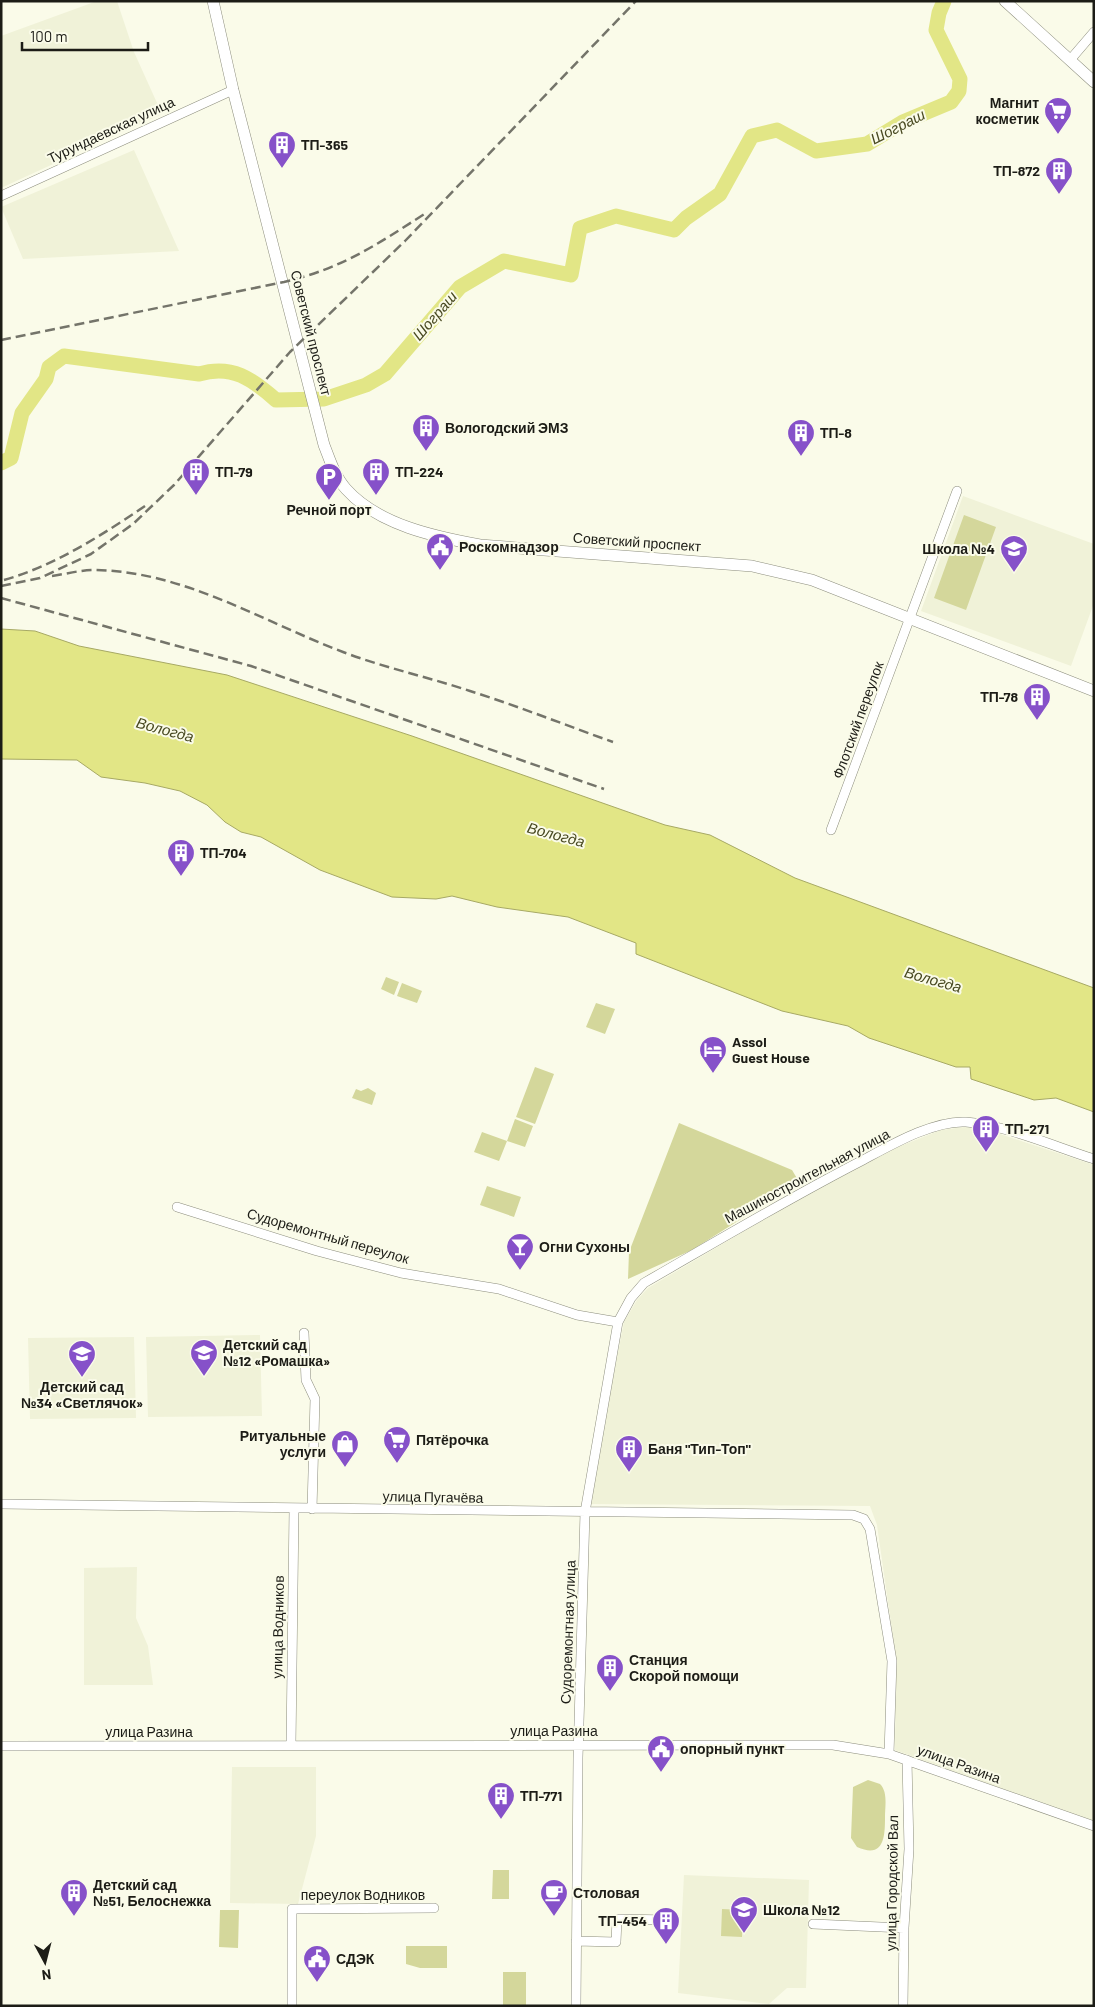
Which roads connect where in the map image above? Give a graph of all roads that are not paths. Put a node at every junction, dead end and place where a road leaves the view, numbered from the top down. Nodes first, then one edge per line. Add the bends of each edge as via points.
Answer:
1 (213, 1) edge
2 (1005, 1) edge
3 (1094, 32) edge
4 (1070, 60) junction
5 (1094, 82) edge
6 (233, 90) junction
7 (1, 196) edge
8 (956, 491) dead end
9 (910, 619) junction
10 (1094, 691) edge
11 (831, 830) dead end
12 (1094, 1159) edge
13 (177, 1207) dead end
14 (618, 1322) junction
15 (304, 1333) dead end
16 (1, 1504) edge
17 (312, 1508) junction
18 (294, 1509) junction
19 (585, 1512) junction
20 (291, 1745) junction
21 (578, 1745) junction
22 (1, 1746) edge
23 (889, 1754) junction
24 (907, 1760) junction
25 (1094, 1826) edge
26 (434, 1908) dead end
27 (669, 1920) dead end
28 (812, 1924) dead end
29 (904, 1928) junction
30 (576, 1941) junction
31 (292, 2006) edge
32 (576, 2006) edge
33 (903, 2006) edge

1 - 6 street, Советский проспект
2 - 4 street
3 - 4 street
4 - 5 street
6 - 7 street, Турундаевская улица
6 - 9 street, Советский проспект via 317,419 331,463 346,489 360,502 442,538 486,546 752,566 812,580
8 - 9 street, Флотский переулок
9 - 10 street, Советский проспект
9 - 11 street, Флотский переулок
12 - 14 street, Машиностроительная улица via 998,1128 964,1122 939,1126 896,1143 811,1186 644,1283
13 - 14 street, Судоремонтный переулок via 317,1251 401,1273 499,1289 577,1315
14 - 19 street, Судоремонтная улица
15 - 17 street via 306,1380 315,1399
16 - 18 street, улица Пугачёва
17 - 18 street, улица Пугачёва
17 - 19 street, улица Пугачёва
18 - 20 street, улица Водников
19 - 21 street, Судоремонтная улица
19 - 23 street, улица Пугачёва via 853,1515 864,1519 870,1529 892,1662
20 - 21 street, улица Разина
20 - 22 street, улица Разина
21 - 23 street, улица Разина via 832,1745
21 - 30 street, Судоремонтная улица
23 - 24 street, улица Разина
24 - 25 street, улица Разина
24 - 29 street, улица Городской Вал via 908,1849
26 - 31 street, переулок Водников via 292,1909
27 - 30 street via 617,1919 616,1942
28 - 29 street
29 - 33 street, улица Городской Вал
30 - 32 street, Судоремонтная улица

